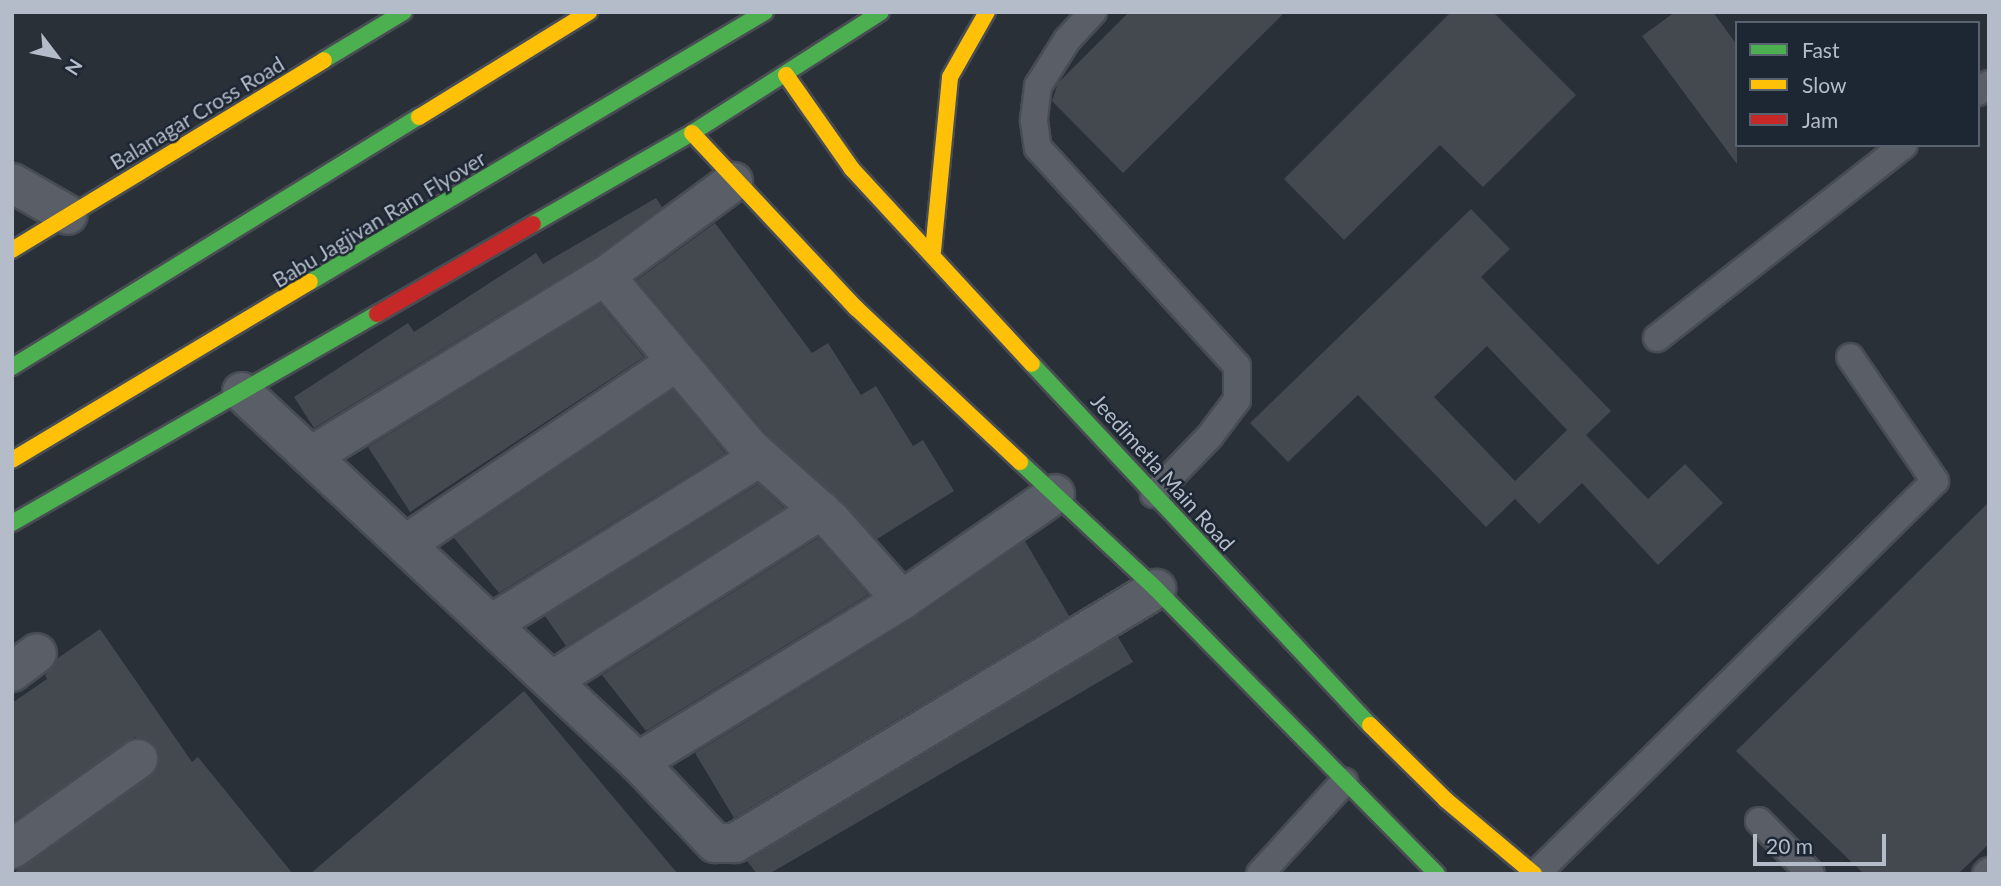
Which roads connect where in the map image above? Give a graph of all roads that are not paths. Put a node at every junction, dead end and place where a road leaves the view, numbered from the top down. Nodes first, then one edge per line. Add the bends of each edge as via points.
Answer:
1 (369, 12) edge
2 (404, 12) edge
3 (589, 12) edge
4 (765, 12) edge
5 (881, 12) edge
6 (987, 12) edge
7 (1093, 12) edge
8 (343, 49) junction
9 (786, 75) junction
10 (692, 133) junction
11 (1901, 147) edge
12 (733, 181) junction
13 (12, 183) edge
14 (68, 215) junction
15 (12, 250) edge
16 (933, 251) junction
17 (605, 276) junction
18 (1657, 338) dead end
19 (1850, 357) dead end
20 (677, 361) junction
21 (12, 367) edge
22 (242, 392) junction
23 (311, 456) junction
24 (760, 457) junction
25 (12, 460) edge
26 (1055, 494) junction
27 (1154, 494) junction
28 (821, 510) junction
29 (12, 523) edge
30 (409, 542) junction
31 (1156, 589) junction
32 (902, 600) junction
33 (493, 623) junction
34 (553, 680) junction
35 (138, 759) dead end
36 (638, 762) junction
37 (1344, 782) junction
38 (1759, 821) dead end
39 (12, 849) edge
40 (1260, 874) edge
41 (1437, 874) edge
42 (1535, 874) edge
43 (1811, 874) edge

1 - 8 main road
2 - 8 main road, Balanagar Cross Road
3 - 21 main road
4 - 25 main road, Babu Jagjivan Ram Flyover
5 - 9 main road
6 - 16 main road via 950,77
7 - 27 lane via 1067,40 1038,86 1038,148 1237,366 1237,400 1210,436
8 - 14 main road, Balanagar Cross Road
9 - 10 main road
9 - 16 main road, Jeedimetla Main Road via 852,169
10 - 12 main road
10 - 22 main road
11 - 18 lane
12 - 17 street
12 - 26 main road via 856,307
13 - 14 street
14 - 15 main road, Balanagar Cross Road
16 - 27 main road, Jeedimetla Main Road
17 - 20 street
17 - 23 street
19 - 42 lane via 1935,481
20 - 24 street
20 - 30 street
22 - 23 street
22 - 29 main road
23 - 30 street
24 - 28 street
24 - 33 street
26 - 31 main road
26 - 32 street
27 - 42 main road, Jeedimetla Main Road via 1325,680 1446,800
28 - 32 street
28 - 34 street
30 - 33 street
31 - 36 street via 735,843 715,843 705,835
31 - 37 main road
32 - 36 street
33 - 34 street
34 - 36 street
35 - 39 street
37 - 40 lane
37 - 41 main road
38 - 43 lane

